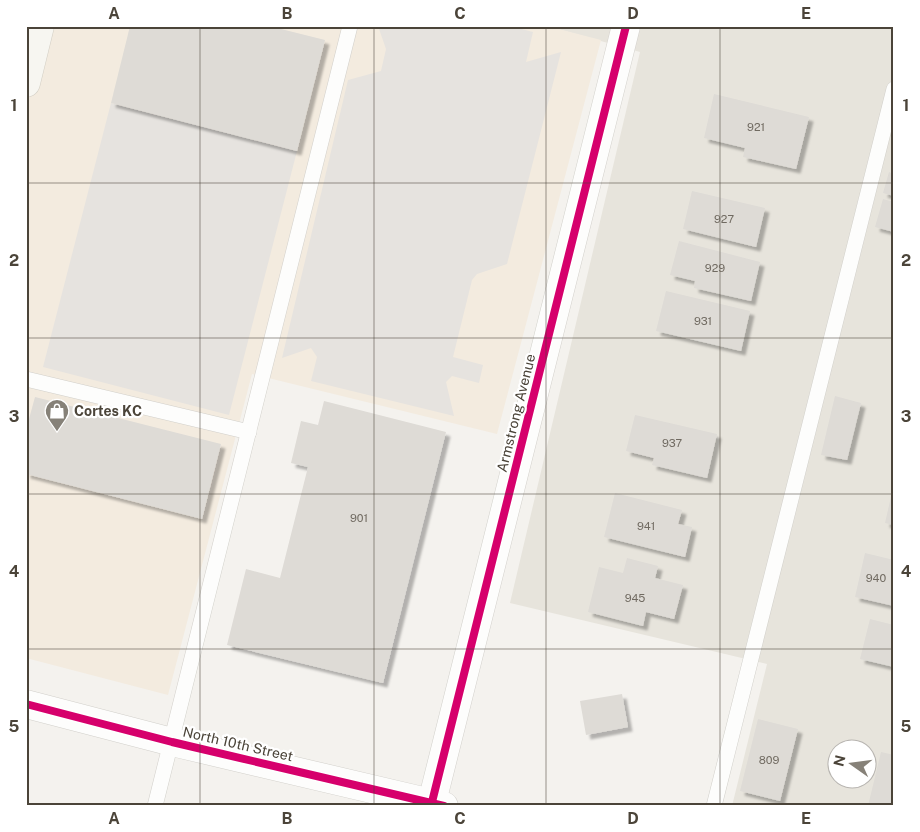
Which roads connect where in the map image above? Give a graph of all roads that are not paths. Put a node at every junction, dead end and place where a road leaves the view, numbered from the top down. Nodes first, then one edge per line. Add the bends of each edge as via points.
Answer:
1 (40, 26) edge
2 (350, 26) edge
3 (626, 26) edge
4 (30, 51) edge
5 (26, 83) edge
6 (894, 89) edge
7 (26, 379) edge
8 (249, 432) junction
9 (26, 704) edge
10 (172, 742) junction
11 (436, 805) edge
12 (155, 806) edge
13 (714, 806) edge

1 - 4 main road
2 - 8 lane
3 - 11 street, Armstrong Avenue
4 - 5 main road
6 - 13 lane
7 - 8 lane
8 - 10 lane
9 - 10 street, North 10th Street
10 - 11 street, North 10th Street
10 - 12 lane

